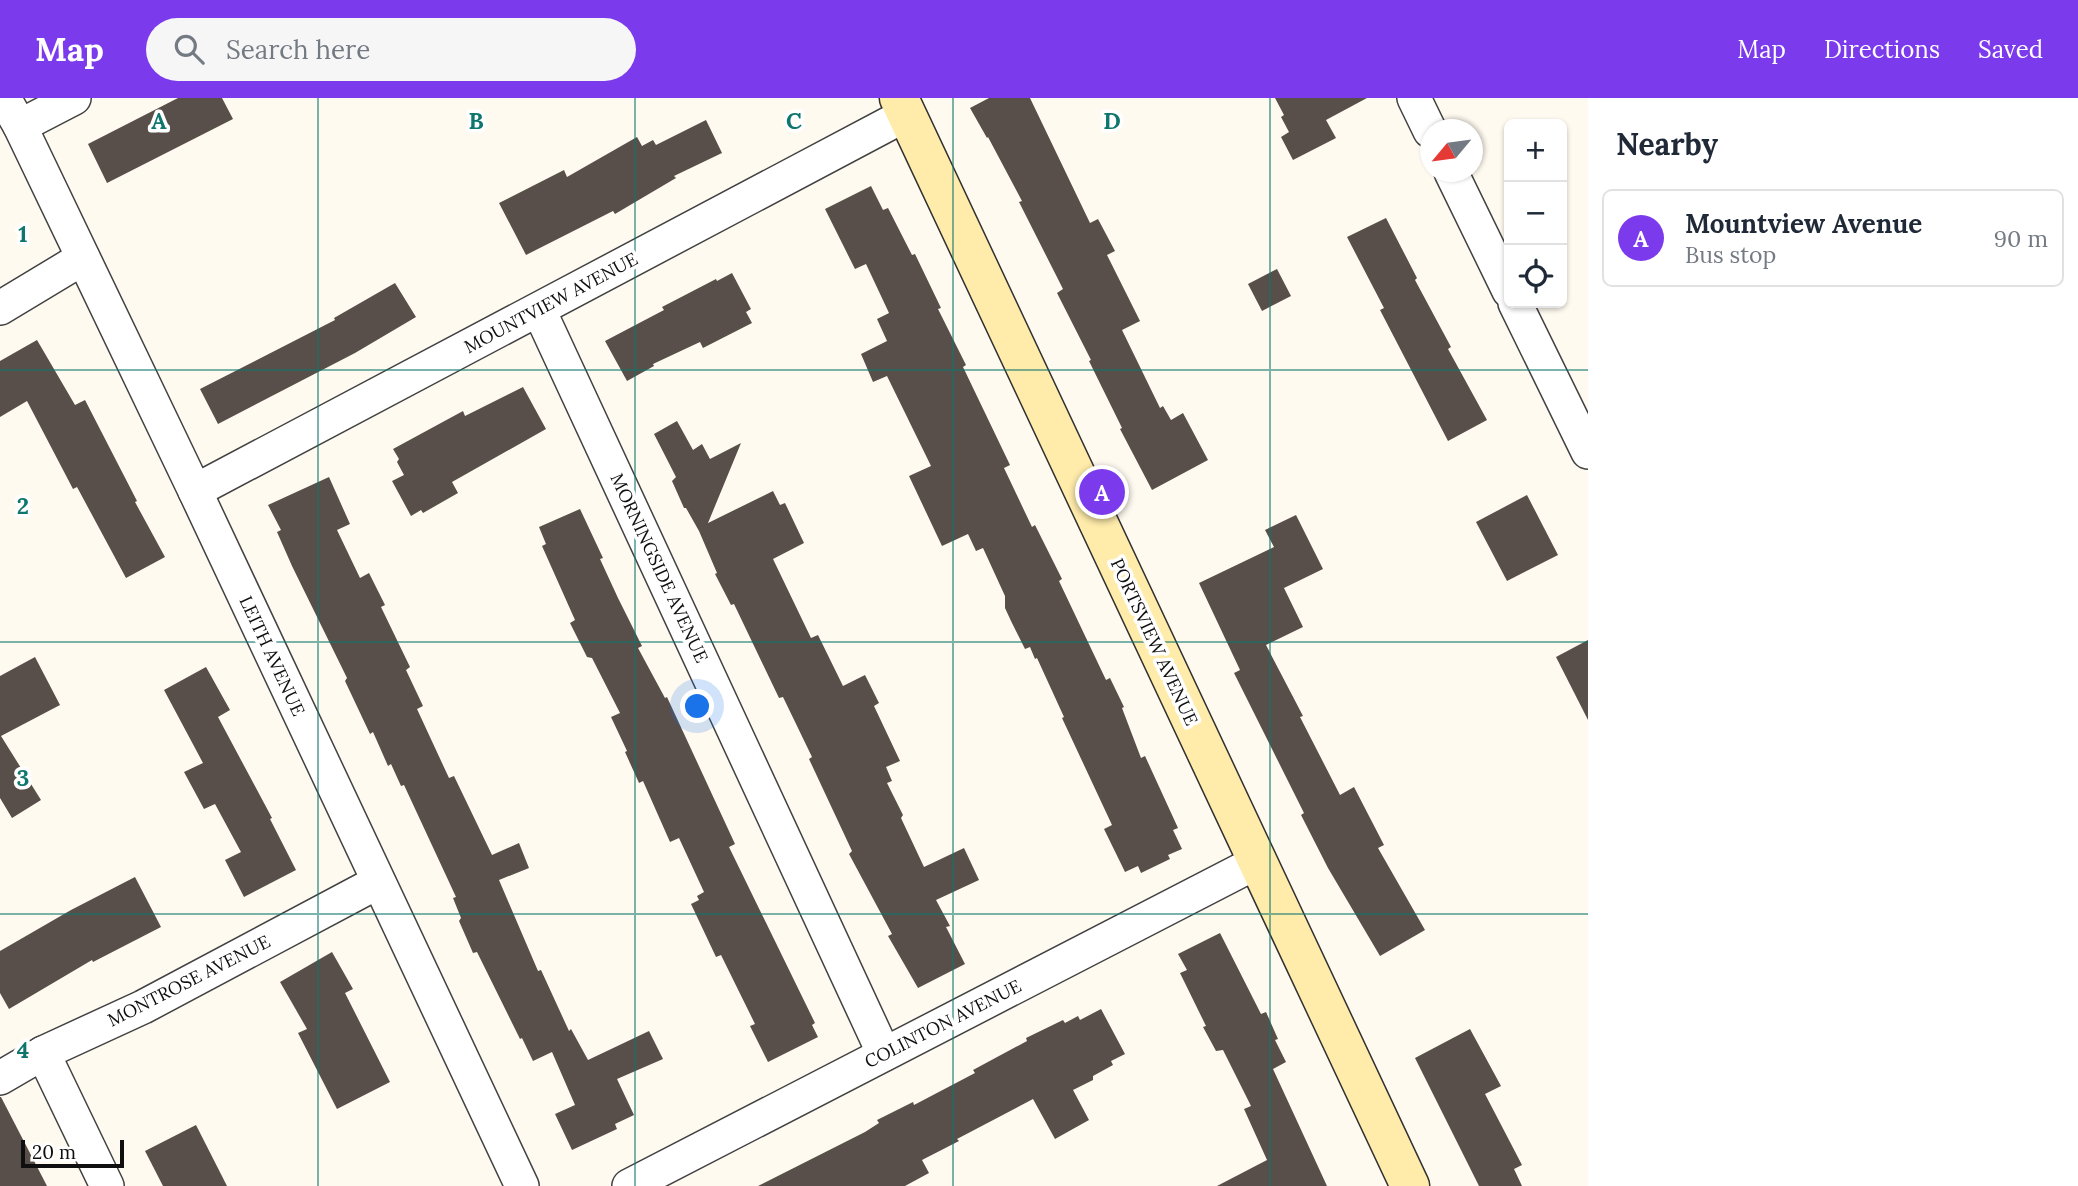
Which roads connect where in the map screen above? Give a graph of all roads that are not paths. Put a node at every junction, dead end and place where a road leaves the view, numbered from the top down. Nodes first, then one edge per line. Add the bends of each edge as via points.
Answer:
1 (4, 98) edge
2 (74, 98) edge
3 (1415, 98) edge
4 (903, 106) edge
5 (1425, 119) edge
6 (20, 126) junction
7 (1456, 182) edge
8 (83, 258) junction
9 (1504, 281) edge
10 (0, 308) edge
11 (1517, 308) edge
12 (539, 310) junction
13 (1588, 452) edge
14 (195, 491) junction
15 (1257, 862) junction
16 (378, 883) junction
17 (43, 1053) junction
18 (884, 1054) junction
19 (0, 1078) edge
20 (107, 1186) edge
21 (522, 1186) edge
22 (629, 1186) edge
23 (1410, 1186) edge

1 - 6 street, LEITH AVENUE
2 - 6 street
3 - 5 street
4 - 12 street, MOUNTVIEW AVENUE
4 - 15 street, PORTSVIEW AVENUE
6 - 8 street, LEITH AVENUE
7 - 9 street
8 - 10 street
8 - 14 street, LEITH AVENUE
11 - 13 street
12 - 14 street, MOUNTVIEW AVENUE
12 - 18 street, MORNINGSIDE AVENUE
14 - 16 street, LEITH AVENUE
15 - 18 street, COLINTON AVENUE
15 - 23 street, PORTSVIEW AVENUE
16 - 17 street, MONTROSE AVENUE via 143,1007
16 - 21 street, LEITH AVENUE
17 - 19 street, MONTROSE AVENUE
17 - 20 street
18 - 22 street, COLINTON AVENUE

